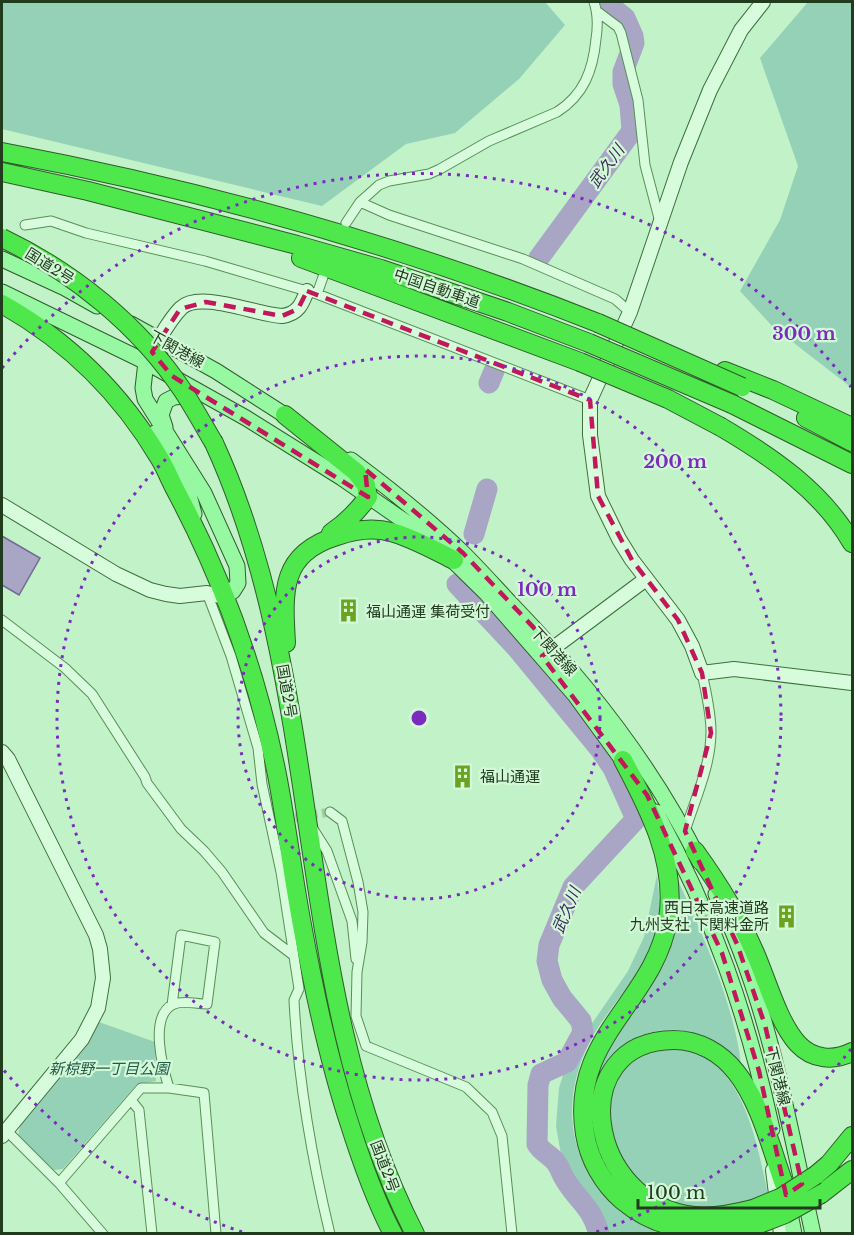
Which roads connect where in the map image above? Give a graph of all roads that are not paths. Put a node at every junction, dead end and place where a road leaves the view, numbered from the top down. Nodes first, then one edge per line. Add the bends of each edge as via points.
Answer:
1 (594, 2) edge
2 (763, 2) edge
3 (598, 12) junction
4 (2, 152) edge
5 (2, 172) edge
6 (360, 202) junction
7 (660, 222) junction
8 (210, 223) junction
9 (346, 223) dead end
10 (25, 225) dead end
11 (2, 238) edge
12 (2, 259) edge
13 (323, 277) dead end
14 (2, 291) edge
15 (312, 292) junction
16 (2, 304) edge
17 (630, 312) junction
18 (625, 334) junction
19 (159, 339) junction
20 (146, 362) junction
21 (206, 395) junction
22 (590, 400) junction
23 (285, 415) junction
24 (852, 427) edge
25 (170, 438) junction
26 (852, 442) edge
27 (852, 464) edge
28 (368, 497) junction
29 (2, 505) edge
30 (202, 541) junction
31 (318, 542) junction
32 (852, 543) edge
33 (454, 560) junction
34 (646, 579) junction
35 (215, 595) junction
36 (2, 620) edge
37 (548, 652) junction
38 (702, 673) junction
39 (285, 675) junction
40 (852, 683) edge
41 (2, 752) edge
42 (623, 760) junction
43 (330, 812) dead end
44 (308, 822) junction
45 (685, 831) junction
46 (694, 851) junction
47 (293, 955) junction
48 (357, 972) junction
49 (172, 1005) junction
50 (852, 1052) edge
51 (759, 1071) junction
52 (170, 1088) junction
53 (131, 1100) junction
54 (4, 1133) edge
55 (766, 1135) junction
56 (852, 1136) edge
57 (852, 1170) edge
58 (59, 1183) junction
59 (784, 1184) junction
60 (753, 1217) junction
61 (414, 1230) edge
62 (103, 1233) edge
63 (152, 1233) edge
64 (216, 1233) edge
65 (330, 1233) edge
66 (393, 1233) edge
67 (512, 1233) edge
68 (781, 1233) edge
69 (794, 1233) edge
70 (813, 1233) edge

1 - 3 street
2 - 7 street via 741,30 710,90
3 - 6 street via 590,74 567,105 429,174 379,185
3 - 7 street via 618,27 626,50 638,100 645,165
4 - 18 highway, 中国自動車道, bridge via 222,202 398,252
5 - 8 highway, 中国自動車道
6 - 9 street
6 - 17 street via 523,259 615,298
7 - 17 street
8 - 27 highway, 中国自動車道, bridge via 381,269 590,343 732,404
8 - 32 highway, bridge via 668,399 774,460 824,505
10 - 15 street via 51,221
11 - 39 highway, 国道2号, bridge via 67,274 117,315 182,390 214,443 242,510
12 - 19 main road, 下関港線
13 - 15 street
14 - 20 main road, 下関港線
15 - 19 street via 298,309 282,316 192,303 180,309
15 - 22 street
16 - 30 highway, 国道2号 via 68,348 111,390 161,461
17 - 22 street
18 - 24 highway via 773,390
18 - 26 highway, 中国自動車道, bridge
19 - 20 main road
19 - 23 main road, 下関港線
20 - 21 main road, 下関港線
20 - 25 main road via 145,399
20 - 30 main road via 135,384 136,401 189,495
21 - 25 main road via 180,395 165,401 161,415
21 - 28 main road, 下関港線
22 - 34 street via 598,496 619,539
23 - 28 highway via 356,472 366,485
23 - 37 main road, 下関港線 via 351,460 463,553
25 - 35 main road via 204,492 237,566 238,583 233,591
28 - 31 highway via 352,518
28 - 33 main road, 下関港線
29 - 35 street via 116,574 150,590 180,596
30 - 35 highway, 国道2号
31 - 33 highway via 350,532 380,530
31 - 39 highway via 302,554 288,579 284,607
33 - 37 main road, 下関港線
34 - 37 street
34 - 38 street via 682,626
35 - 47 street via 274,821
35 - 66 highway, 国道2号 via 250,670 278,779 302,924 333,1067 361,1160
36 - 47 street via 92,694 181,829 222,872 264,933
37 - 42 main road, 下関港線
37 - 45 main road, 下関港線 via 611,719
38 - 40 street via 734,669
38 - 45 street via 711,733 708,758
39 - 44 highway, 国道2号
41 - 54 street via 90,920 100,949 103,978 98,1008 82,1039
42 - 51 main road, 下関港線 via 658,815 706,912
42 - 60 highway via 650,810 658,836 669,888 668,919 654,961 604,1038 588,1071 582,1105 590,1154 618,1197 650,1219 686,1231 721,1232
43 - 48 street via 342,821 358,882 363,912
44 - 48 street via 327,851 352,921
44 - 61 highway, 国道2号 via 330,961 352,1063 381,1156
45 - 46 main road, 下関港線
46 - 50 highway via 733,908 798,1044 825,1058
46 - 70 main road, 下関港線 via 737,944 765,1025
47 - 65 street via 299,989 294,1009 307,1128
48 - 67 street via 356,1016 366,1046 466,1087 492,1112 502,1136
49 - 49 street via 207,1004 215,942 181,935
49 - 52 street via 159,1030 161,1065
51 - 55 street
51 - 59 main road, 下関港線
52 - 53 street via 141,1088
52 - 64 street via 204,1093
53 - 58 street
53 - 63 street via 139,1110
54 - 58 street
55 - 59 highway
55 - 60 highway via 738,1074 717,1053 693,1042 654,1042 632,1052 616,1068 603,1093 600,1125 605,1143 620,1173 639,1193 679,1213
55 - 68 street
56 - 60 highway, bridge via 816,1175
57 - 60 highway, bridge via 821,1194 785,1214
58 - 62 street
59 - 69 main road, 下関港線

